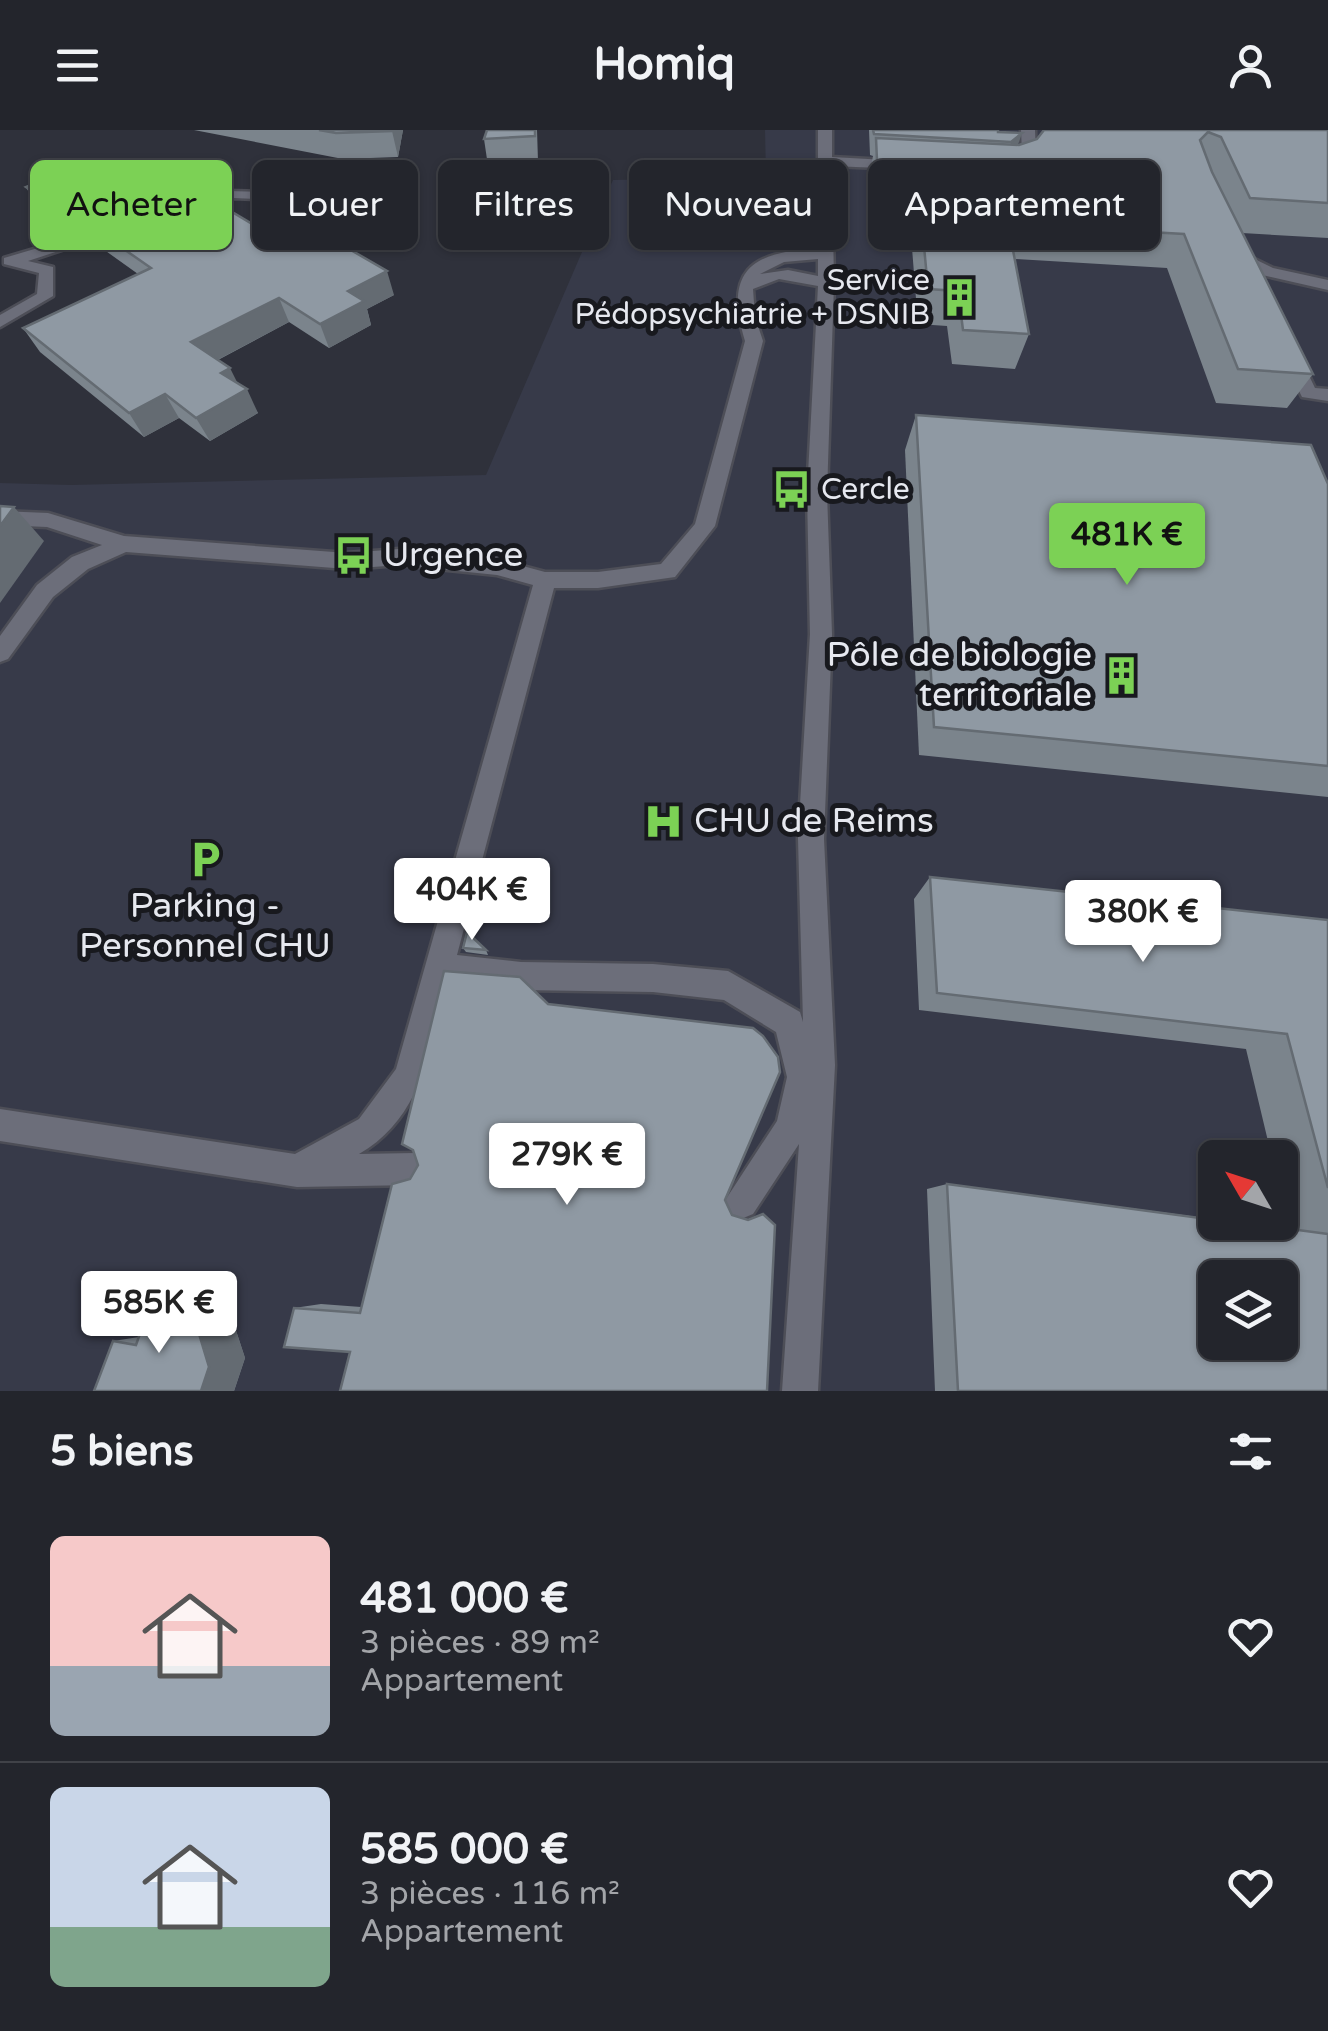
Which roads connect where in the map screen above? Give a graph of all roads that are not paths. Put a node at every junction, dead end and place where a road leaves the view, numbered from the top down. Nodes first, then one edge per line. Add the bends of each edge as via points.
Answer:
1 (825, 130) edge
2 (1028, 130) edge
3 (824, 160) edge
4 (1025, 160) edge
5 (1222, 244) edge
6 (45, 250) edge
7 (825, 250) edge
8 (7, 261) edge
9 (825, 269) junction
10 (1268, 272) junction
11 (1328, 285) edge
12 (1261, 290) edge
13 (743, 291) junction
14 (0, 322) edge
15 (1284, 342) edge
16 (1328, 396) edge
17 (0, 518) edge
18 (124, 544) junction
19 (545, 580) junction
20 (0, 653) edge
21 (438, 968) junction
22 (0, 1126) edge
23 (415, 1170) edge
24 (297, 1171) junction
25 (741, 1202) edge
26 (800, 1391) edge

1 - 3 lane
2 - 4 lane
5 - 10 lane
6 - 8 lane
7 - 9 lane
8 - 14 lane via 47,270 45,296
9 - 13 lane via 759,279
9 - 13 lane via 790,254 767,260 749,272
9 - 26 lane via 812,839 820,1064
10 - 11 lane
10 - 12 lane
13 - 19 lane via 754,341 705,526 667,571
15 - 16 lane via 1308,393
17 - 18 lane via 48,520
18 - 19 lane via 347,561 399,558 497,567
18 - 20 lane via 80,564 45,591
19 - 21 lane
21 - 24 lane via 408,1077 370,1130
21 - 25 lane via 728,986 789,1023 802,1077 792,1128
22 - 24 lane
23 - 24 lane

